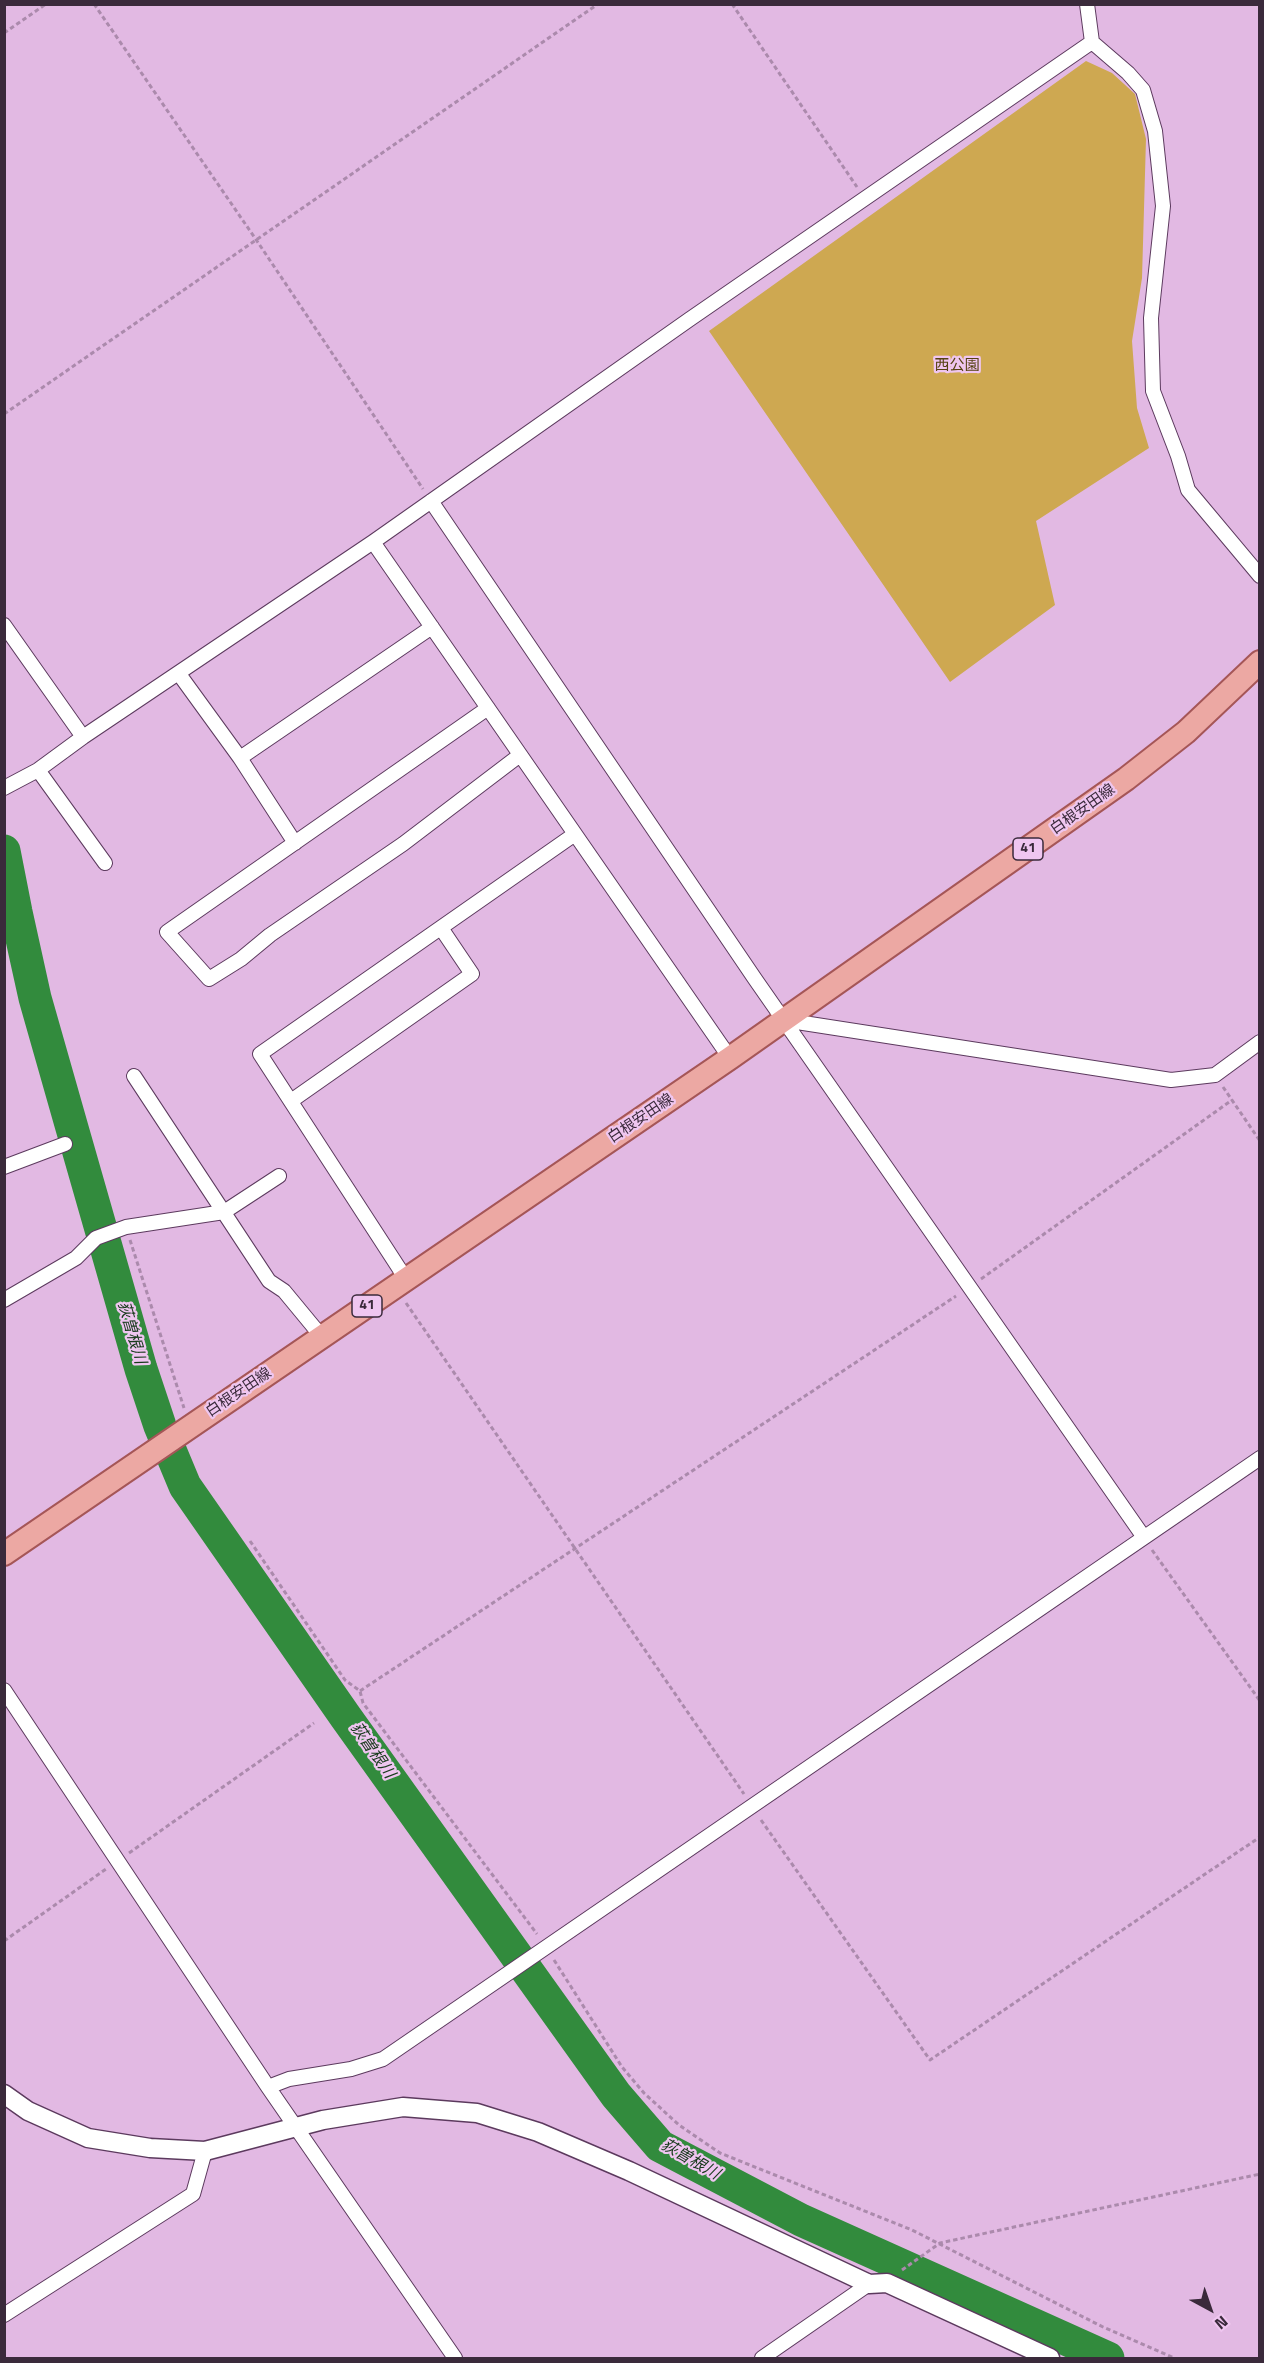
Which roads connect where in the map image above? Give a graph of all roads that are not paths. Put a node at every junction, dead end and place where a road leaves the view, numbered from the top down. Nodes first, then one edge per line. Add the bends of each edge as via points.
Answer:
1 (1087, 4) edge
2 (1092, 42) junction
3 (431, 501) junction
4 (374, 542) junction
5 (1260, 576) edge
6 (4, 625) edge
7 (432, 627) junction
8 (1260, 662) edge
9 (180, 674) junction
10 (488, 708) junction
11 (83, 737) junction
12 (520, 755) junction
13 (240, 758) junction
14 (38, 770) junction
15 (4, 788) edge
16 (575, 834) junction
17 (294, 843) junction
18 (105, 863) dead end
19 (441, 928) junction
20 (784, 1020) junction
21 (1260, 1042) edge
22 (730, 1058) junction
23 (134, 1076) dead end
24 (291, 1101) junction
25 (64, 1144) dead end
26 (4, 1167) edge
27 (279, 1176) dead end
28 (224, 1212) junction
29 (400, 1283) junction
30 (4, 1300) edge
31 (322, 1337) junction
32 (1260, 1458) edge
33 (1143, 1536) junction
34 (4, 1554) edge
35 (4, 1690) edge
36 (268, 2087) junction
37 (4, 2094) edge
38 (296, 2128) junction
39 (205, 2151) junction
40 (869, 2284) junction
41 (4, 2315) edge
42 (455, 2358) edge
43 (762, 2358) edge
44 (1050, 2358) edge

1 - 2 street
2 - 3 street
2 - 5 street via 1143,90 1155,131 1163,207 1151,318 1153,391 1188,490
3 - 4 street
3 - 20 street
4 - 7 street
4 - 9 street
6 - 11 street
7 - 10 street
7 - 13 street
8 - 20 main road, 白根安田線 / 41 via 1186,732 1126,779
9 - 11 street
9 - 13 street
10 - 12 street
10 - 17 street
11 - 14 street
12 - 16 street
12 - 17 street via 403,844 209,979 167,932
13 - 17 street
14 - 15 street
14 - 18 street
16 - 19 street
16 - 22 street
19 - 24 street via 472,974
19 - 24 street via 260,1054
20 - 21 street via 1171,1080 1215,1075
20 - 22 main road, 白根安田線 / 41
20 - 33 street
22 - 29 main road, 白根安田線 / 41
23 - 28 street
24 - 29 street
25 - 26 street
27 - 28 street
28 - 30 street via 122,1228 96,1238 76,1258
28 - 31 street via 269,1281 284,1292
29 - 31 main road, 白根安田線 / 41
31 - 34 main road, 白根安田線 / 41
32 - 33 street
33 - 36 street via 383,2059
35 - 36 street
36 - 38 street
37 - 39 street via 28,2111 88,2138 150,2148
38 - 39 street
38 - 40 street via 403,2107 477,2113 538,2132 629,2171
38 - 42 street
39 - 41 street via 193,2194
40 - 43 street
40 - 44 street via 887,2283

